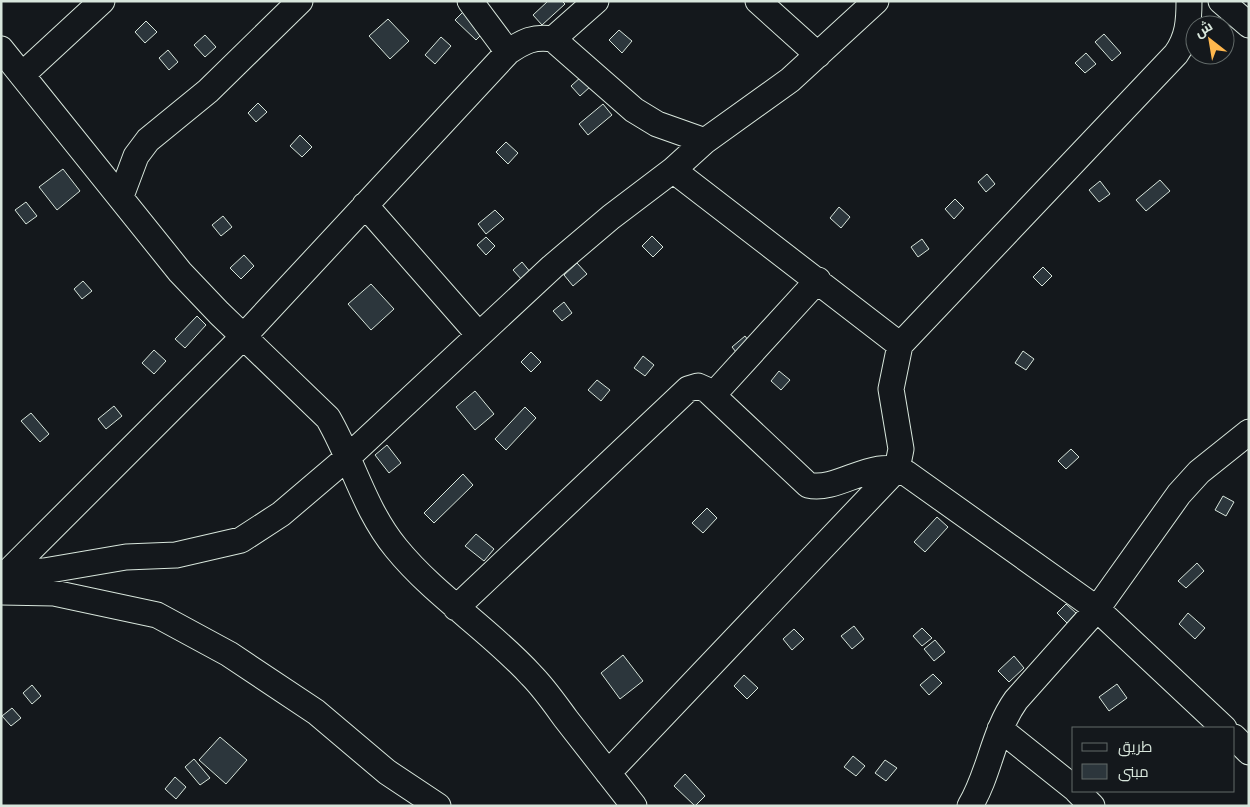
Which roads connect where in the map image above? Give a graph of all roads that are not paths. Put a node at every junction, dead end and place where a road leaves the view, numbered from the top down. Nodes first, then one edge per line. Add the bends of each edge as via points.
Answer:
1 (102, 1) edge
2 (300, 1) edge
3 (470, 1) edge
4 (596, 1) edge
5 (758, 1) edge
6 (876, 1) edge
7 (1189, 1) edge
8 (1222, 1) edge
9 (1249, 25) edge
10 (554, 39) junction
11 (1, 49) edge
12 (508, 52) junction
13 (818, 55) junction
14 (23, 74) junction
15 (705, 141) junction
16 (673, 170) junction
17 (121, 196) junction
18 (365, 205) junction
19 (818, 280) junction
20 (479, 335) junction
21 (244, 337) junction
22 (900, 345) junction
23 (713, 395) junction
24 (1249, 432) edge
25 (348, 457) junction
26 (897, 469) junction
27 (3, 581) edge
28 (456, 608) junction
29 (1097, 609) junction
30 (1223, 727) edge
31 (1000, 729) junction
32 (1235, 738) edge
33 (1249, 752) edge
34 (608, 773) junction
35 (1072, 788) edge
36 (1077, 792) edge
37 (438, 806) edge
38 (634, 806) edge
39 (970, 806) edge
40 (1092, 806) edge

1 - 14 street
2 - 17 street via 220,80 148,140 136,156
3 - 12 street
4 - 10 street
5 - 13 street
6 - 13 street
7 - 22 street via 1188,28 1176,54
8 - 9 street
10 - 12 street via 524,40
10 - 15 street via 634,110 657,124
11 - 14 street
12 - 18 street
13 - 15 street via 790,80
14 - 17 street
15 - 16 street
16 - 19 street
16 - 20 street via 552,267
17 - 21 street via 180,272
18 - 20 street
18 - 21 street
19 - 22 street
19 - 23 street
20 - 25 street
21 - 25 street via 328,418
21 - 27 street
22 - 26 street via 891,389 900,449
23 - 26 street via 808,485 823,485 883,468
23 - 28 street via 698,386 688,389
24 - 29 street via 1199,472 1179,494
25 - 27 street via 281,514 241,540 176,555 126,557
25 - 28 street via 374,516 395,547 421,577
26 - 29 street
26 - 34 street
27 - 37 street via 157,615 229,654 300,702 387,772
28 - 34 street via 507,650 532,676
29 - 30 street
29 - 31 street via 1016,700
31 - 35 street
31 - 39 street via 979,792
32 - 33 street
34 - 38 street
36 - 40 street

